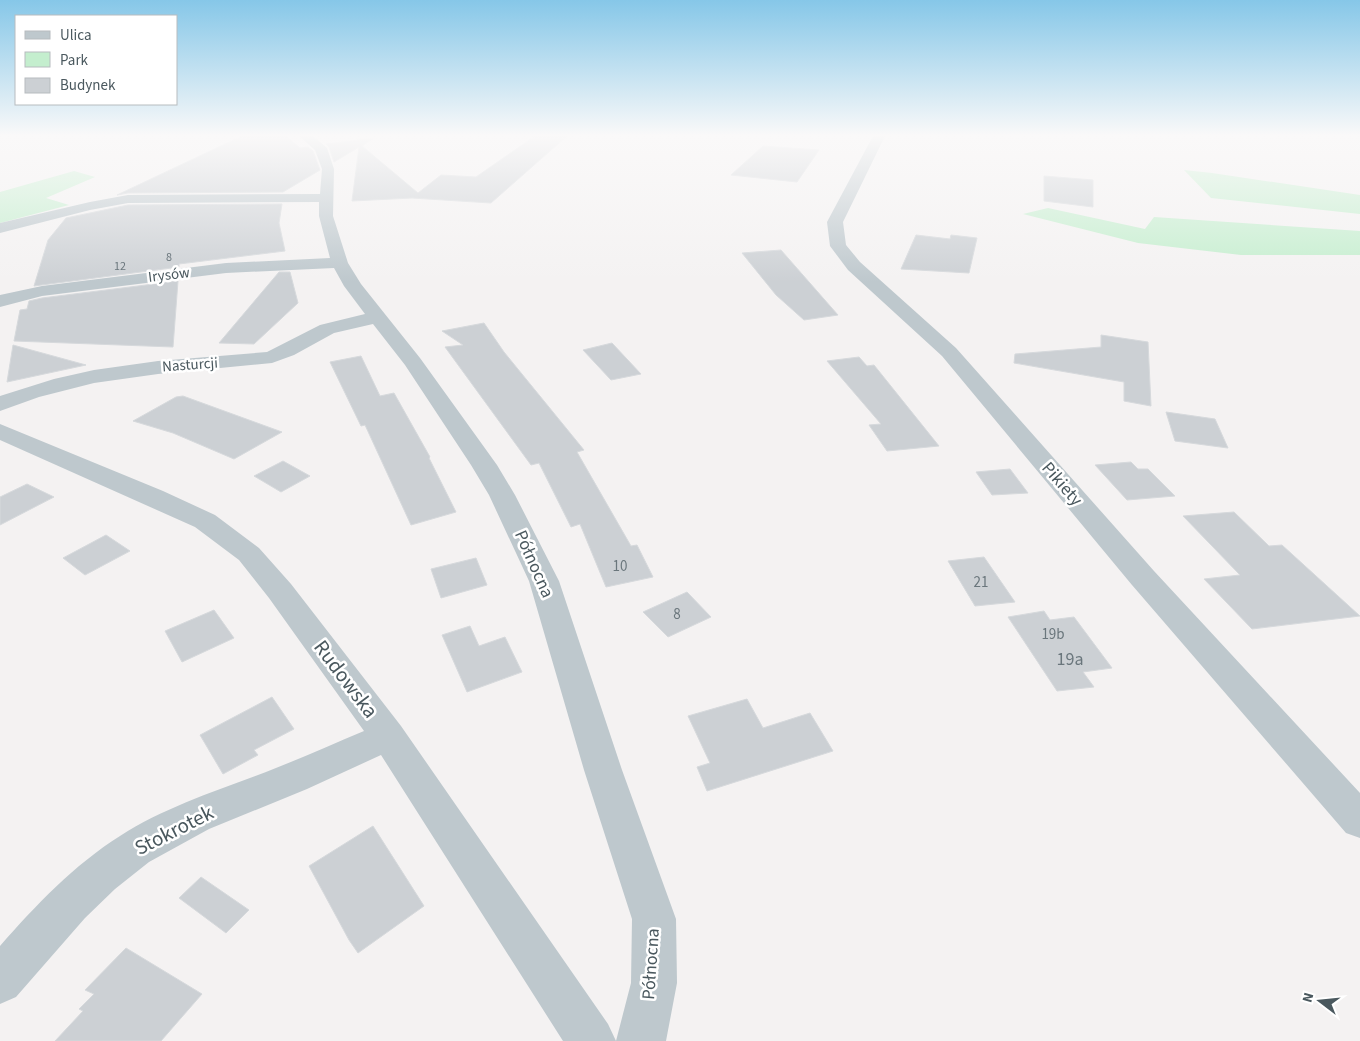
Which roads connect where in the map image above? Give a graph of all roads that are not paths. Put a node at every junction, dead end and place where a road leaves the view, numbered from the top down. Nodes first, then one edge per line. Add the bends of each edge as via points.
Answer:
1 (327, 185) edge
2 (854, 185) edge
3 (327, 198) junction
4 (0, 228) edge
5 (340, 263) junction
6 (0, 301) edge
7 (376, 317) junction
8 (0, 404) edge
9 (0, 431) edge
10 (388, 736) junction
11 (1360, 820) edge
12 (0, 981) edge
13 (591, 1041) edge
14 (641, 1041) edge

1 - 3 street, Północna
2 - 11 street, Pikiety via 835,222 838,246 854,266 949,352 1143,578
3 - 4 street via 128,200
3 - 5 street, Północna via 326,216
5 - 6 street, Irysów via 226,268 42,291
5 - 7 street, Północna
7 - 8 street, Nasturcji via 326,329 272,357 119,371 28,393
7 - 14 street, Północna via 413,362 484,465 544,581 654,919 654,983
9 - 10 street, Rudowska via 205,521 249,554
10 - 12 street, Stokrotek via 212,809 159,835 117,861 75,897
10 - 13 street, Rudowska

